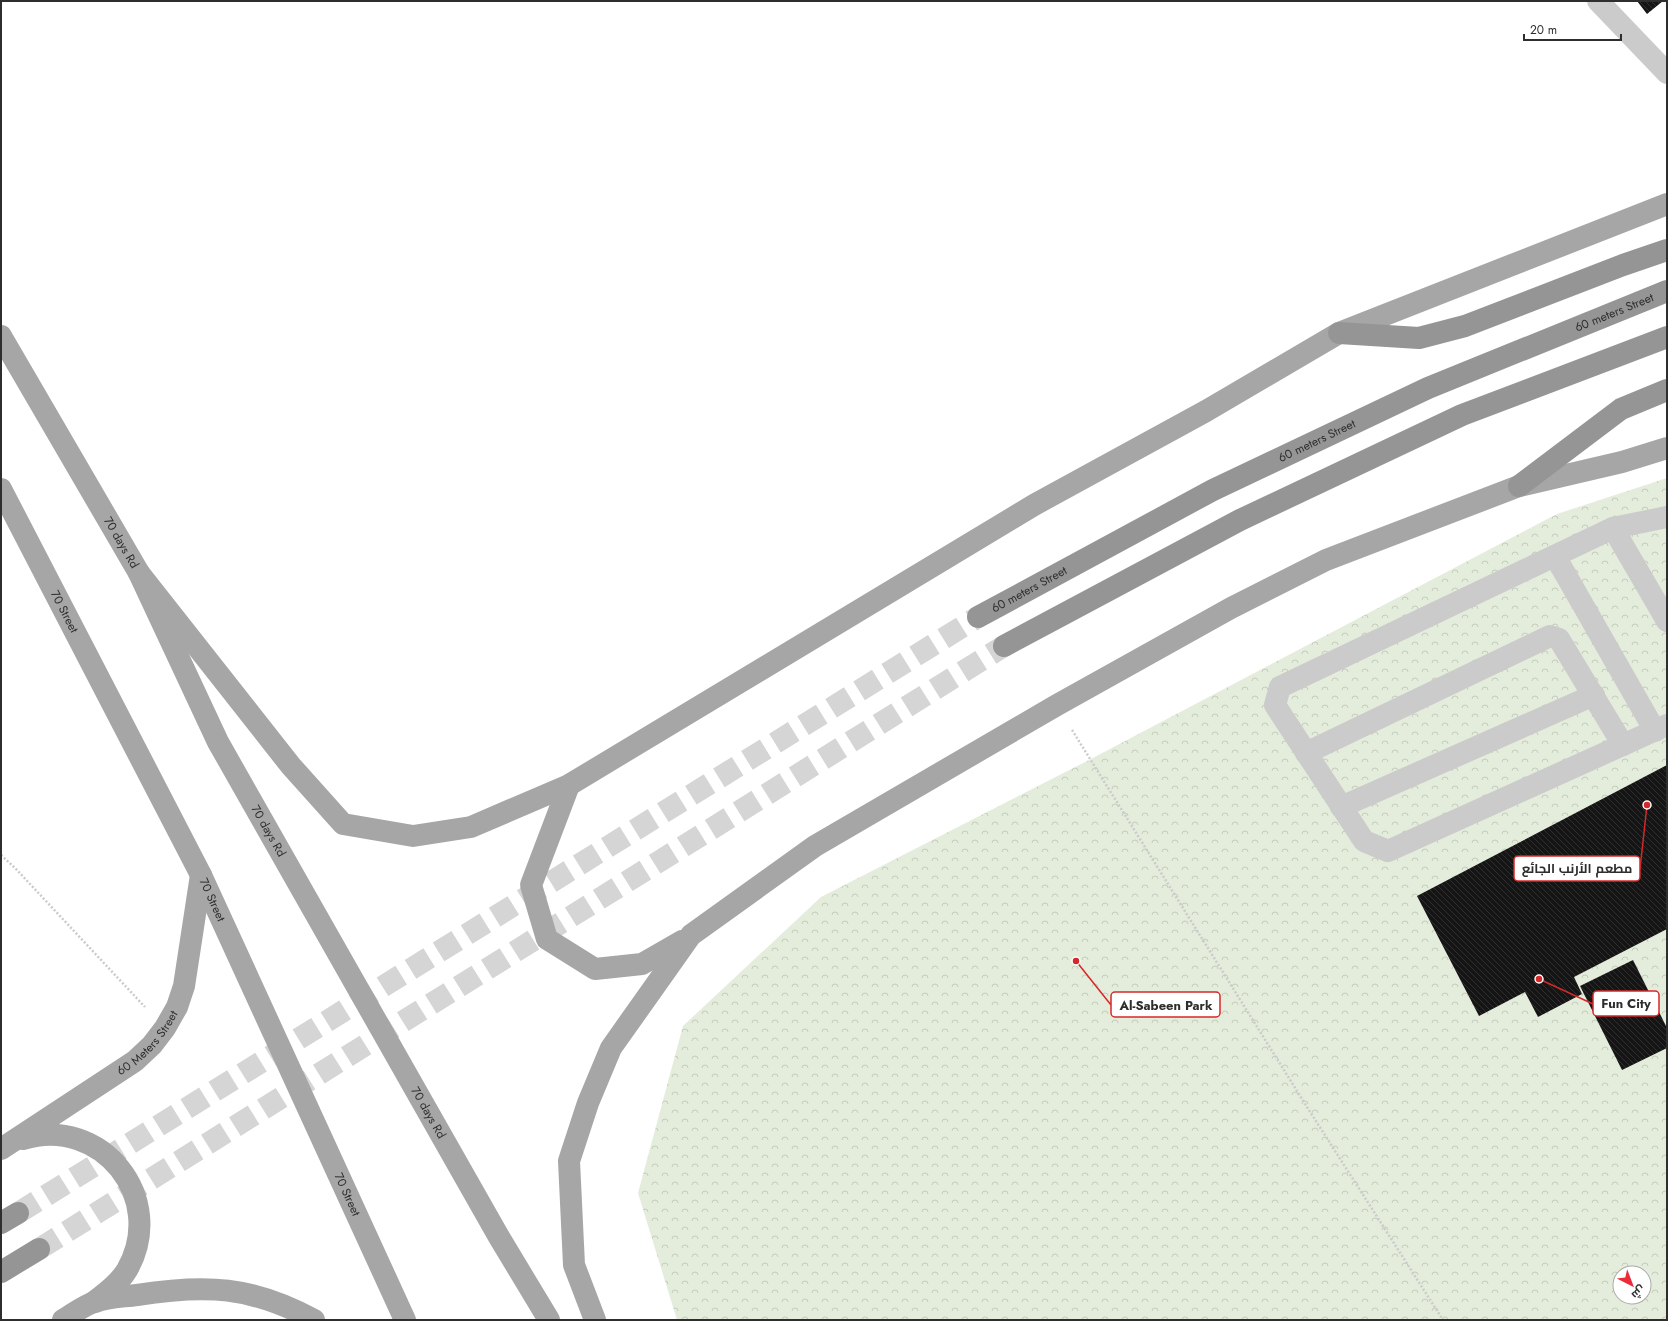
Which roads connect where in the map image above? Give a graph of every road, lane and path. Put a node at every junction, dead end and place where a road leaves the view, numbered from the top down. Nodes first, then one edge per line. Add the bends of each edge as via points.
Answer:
1 (1598, 1) edge
2 (1667, 73) edge
3 (1667, 204) edge
4 (1667, 250) edge
5 (1667, 291) edge
6 (1338, 333) junction
7 (1, 336) edge
8 (1667, 336) edge
9 (1667, 390) edge
10 (1667, 448) edge
11 (1520, 486) junction
12 (1, 489) edge
13 (1667, 518) edge
14 (1613, 528) junction
15 (1555, 556) junction
16 (139, 573) junction
17 (978, 616) tunnel mouth
18 (1667, 621) edge
19 (1004, 646) tunnel mouth
20 (1594, 696) junction
21 (1057, 705) junction
22 (1661, 728) edge
23 (1623, 745) junction
24 (1306, 753) junction
25 (569, 785) junction
26 (1341, 807) junction
27 (1, 855) edge
28 (201, 875) junction
29 (691, 935) junction
30 (165, 1028) junction
31 (8, 1145) edge
32 (39, 1249) tunnel mouth
33 (1, 1272) edge
34 (94, 1302) junction
35 (63, 1320) edge
36 (314, 1320) edge
37 (405, 1320) edge
38 (549, 1320) edge
39 (595, 1320) edge
40 (1443, 1320) edge

1 - 2 street
3 - 6 main road
4 - 6 highway via 1465,326 1419,338
5 - 17 highway, 60 meters Street via 1428,388 1213,490
6 - 25 main road via 1206,411 1034,505
7 - 16 main road, 70 days Rd
8 - 19 highway via 1455,419 1240,520
9 - 11 highway via 1621,409
10 - 11 main road via 1622,462
11 - 21 main road via 1326,560 1231,608
12 - 28 main road, 70 Street
13 - 14 street
14 - 15 street
14 - 18 street
15 - 22 street
15 - 24 street via 1280,687 1275,705
16 - 25 main road via 291,766 343,824 413,836 471,827
16 - 38 main road, 70 days Rd via 218,742 499,1237
20 - 23 street
20 - 24 street via 1559,639 1550,636
20 - 26 street
21 - 29 main road via 816,846
21 - 40 path via 1089,760
22 - 23 street
23 - 26 street via 1388,851 1364,841
24 - 26 street
25 - 29 main road via 531,885 547,939 595,969 642,964
27 - 30 path
28 - 30 main road, 60 Meters Street via 184,986 177,1007
28 - 37 main road, 70 Street
29 - 39 main road via 611,1048 588,1103 569,1161 574,1265
30 - 31 main road, 60 Meters Street via 152,1045 134,1060
31 - 34 main road via 36,1134 59,1134 81,1139 101,1150 118,1165 130,1184 138,1205 140,1227 136,1249 126,1270 112,1288
32 - 33 highway
34 - 35 main road
34 - 36 main road via 184,1289 212,1289 266,1299

